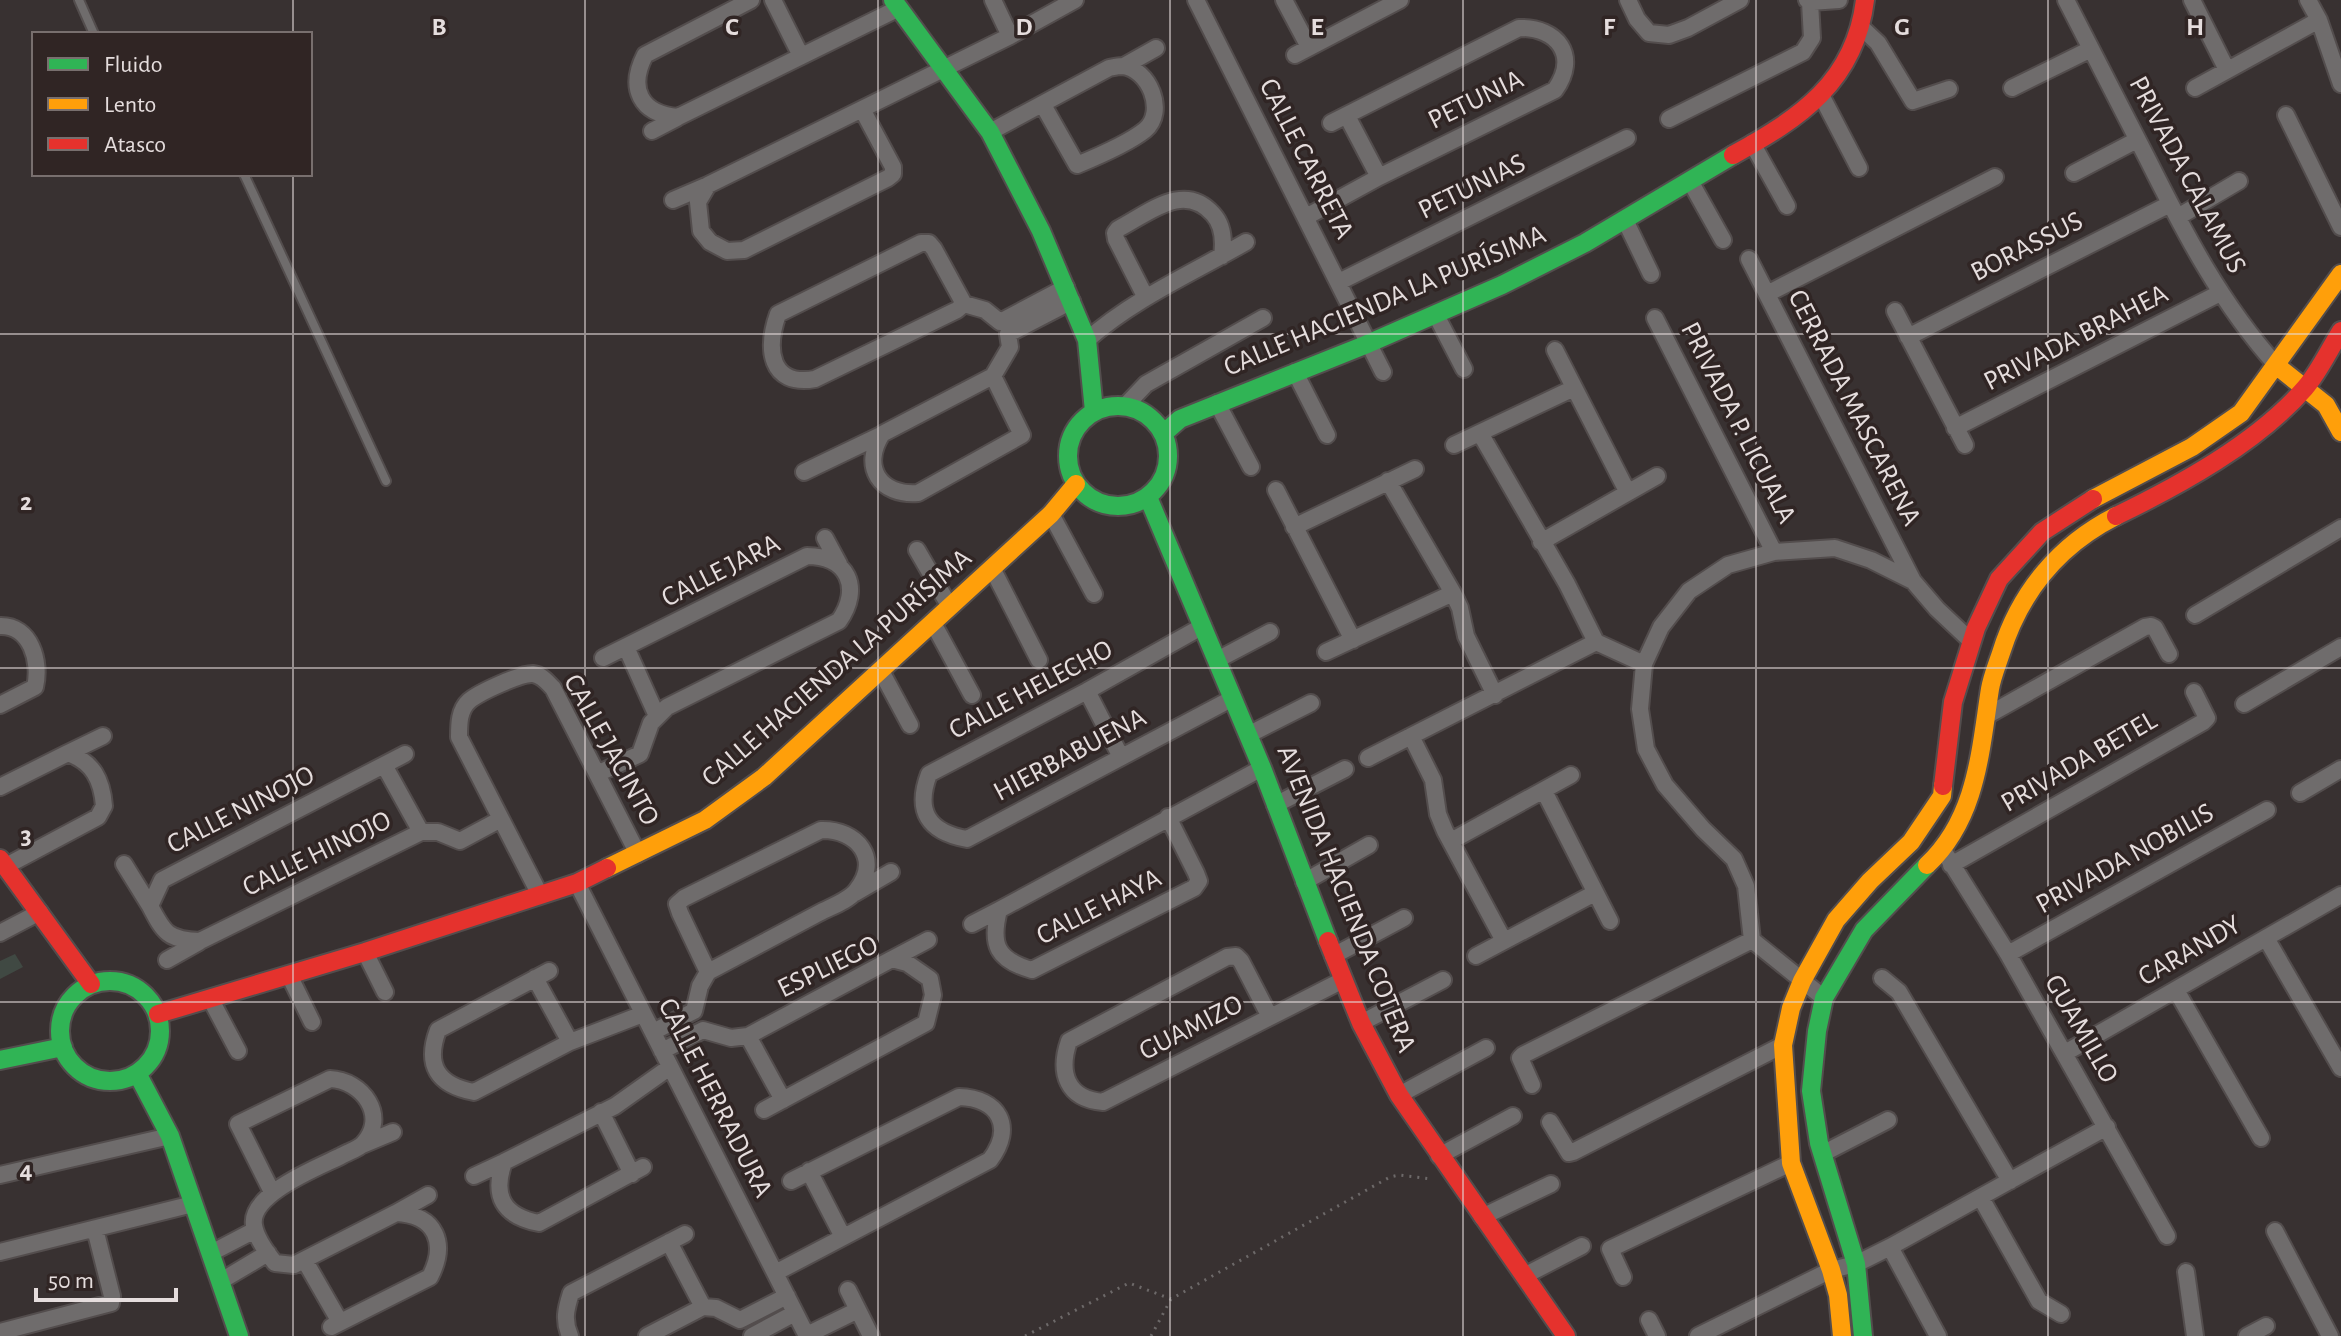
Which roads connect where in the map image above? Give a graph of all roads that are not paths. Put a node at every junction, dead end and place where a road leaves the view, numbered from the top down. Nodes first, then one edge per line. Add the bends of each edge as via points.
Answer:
1 (79, 0) edge
2 (751, 0) edge
3 (773, 0) edge
4 (993, 0) edge
5 (1075, 0) edge
6 (1196, 0) edge
7 (1284, 0) edge
8 (1400, 0) edge
9 (1628, 0) edge
10 (1740, 0) edge
11 (1839, 0) edge
12 (1865, 0) edge
13 (2066, 0) edge
14 (2192, 0) edge
15 (2308, 0) edge
16 (1809, 1) edge
17 (896, 4) edge
18 (2319, 20) junction
19 (1861, 27) junction
20 (93, 32) edge
21 (1010, 36) junction
22 (1156, 48) dead end
23 (2091, 49) junction
24 (801, 56) junction
25 (1124, 66) junction
26 (943, 68) junction
27 (2227, 70) junction
28 (2341, 84) edge
29 (2012, 88) dead end
30 (2195, 88) dead end
31 (1949, 89) dead end
32 (1821, 95) junction
33 (1043, 105) junction
34 (862, 109) junction
35 (2286, 115) dead end
36 (678, 117) junction
37 (1669, 119) dead end
38 (652, 131) dead end
39 (990, 132) junction
40 (1627, 138) dead end
41 (2137, 140) junction
42 (1752, 143) junction
43 (1859, 168) dead end
44 (2074, 173) dead end
45 (245, 176) edge
46 (1379, 177) junction
47 (1995, 177) dead end
48 (1690, 181) junction
49 (2239, 181) dead end
50 (708, 185) junction
51 (673, 200) dead end
52 (1787, 206) dead end
53 (2174, 211) junction
54 (1306, 217) junction
55 (1625, 220) junction
56 (2341, 227) edge
57 (1723, 240) dead end
58 (1246, 242) dead end
59 (1222, 256) junction
60 (1749, 259) dead end
61 (1651, 274) dead end
62 (2341, 274) edge
63 (1339, 282) junction
64 (2220, 293) junction
65 (1069, 294) junction
66 (1767, 294) junction
67 (1145, 296) junction
68 (964, 304) junction
69 (1895, 311) dead end
70 (1436, 315) junction
71 (1263, 318) dead end
72 (1655, 318) dead end
73 (2341, 331) edge
74 (1908, 337) junction
75 (1087, 340) junction
76 (1370, 342) junction
77 (1555, 350) dead end
78 (2277, 366) junction
79 (1464, 369) dead end
80 (1295, 372) junction
81 (1383, 372) dead end
82 (993, 376) junction
83 (2306, 387) junction
84 (1574, 388) junction
85 (1217, 403) junction
86 (1126, 405) junction
87 (1094, 411) junction
88 (1955, 428) junction
89 (2341, 432) edge
90 (1164, 433) junction
91 (1480, 433) junction
92 (882, 434) junction
93 (1327, 435) dead end
94 (1454, 445) dead end
95 (1965, 445) dead end
96 (1251, 467) dead end
97 (1415, 469) dead end
98 (804, 472) dead end
99 (1657, 476) dead end
100 (386, 481) dead end
101 (1388, 481) junction
102 (1076, 484) junction
103 (1276, 490) dead end
104 (1627, 491) junction
105 (1148, 497) junction
106 (1051, 514) junction
107 (1294, 527) junction
108 (2341, 528) edge
109 (825, 538) dead end
110 (1541, 542) junction
111 (917, 550) dead end
112 (1774, 552) junction
113 (839, 564) junction
114 (992, 568) junction
115 (1913, 581) junction
116 (1453, 593) junction
117 (1094, 594) dead end
118 (950, 607) junction
119 (2195, 615) dead end
120 (933, 623) junction
121 (0, 626) edge
122 (1203, 626) junction
123 (1270, 632) dead end
124 (1353, 640) junction
125 (1596, 642) junction
126 (1972, 642) junction
127 (626, 647) junction
128 (2341, 647) edge
129 (1326, 652) dead end
130 (2169, 654) dead end
131 (603, 658) dead end
132 (1039, 660) dead end
133 (1217, 660) junction
134 (1644, 664) junction
135 (881, 671) junction
136 (1087, 691) junction
137 (2194, 692) dead end
138 (972, 695) dead end
139 (1495, 695) junction
140 (1233, 698) junction
141 (1311, 703) dead end
142 (2244, 704) dead end
143 (0, 705) edge
144 (1988, 715) junction
145 (657, 716) junction
146 (910, 725) dead end
147 (1248, 735) junction
148 (103, 736) dead end
149 (1411, 736) junction
150 (68, 753) junction
151 (405, 754) dead end
152 (1121, 757) junction
153 (1368, 758) dead end
154 (384, 765) junction
155 (1262, 768) junction
156 (1345, 769) dead end
157 (2341, 769) edge
158 (597, 774) junction
159 (1571, 775) dead end
160 (0, 787) edge
161 (1544, 791) junction
162 (2300, 793) dead end
163 (1275, 805) junction
164 (2267, 810) dead end
165 (1168, 817) junction
166 (501, 819) junction
167 (932, 823) joint
168 (421, 832) junction
169 (1451, 841) junction
170 (1369, 845) dead end
171 (638, 854) junction
172 (1947, 858) junction
173 (3, 863) edge
174 (124, 864) dead end
175 (891, 872) dead end
176 (1304, 882) junction
177 (577, 883) junction
178 (1595, 893) junction
179 (854, 894) junction
180 (540, 895) junction
181 (2341, 895) edge
182 (999, 910) junction
183 (40, 912) junction
184 (154, 913) junction
185 (1404, 918) dead end
186 (1610, 921) dead end
187 (972, 924) dead end
188 (0, 933) edge
189 (2266, 938) junction
190 (928, 940) dead end
191 (1752, 940) junction
192 (200, 941) junction
193 (1504, 941) junction
194 (365, 952) junction
195 (2008, 954) junction
196 (1333, 956) junction
197 (1476, 956) dead end
198 (892, 959) junction
199 (167, 960) dead end
200 (708, 972) junction
201 (289, 975) junction
202 (1882, 978) dead end
203 (1343, 980) junction
204 (1443, 980) dead end
205 (1802, 981) junction
206 (91, 984) junction
207 (2176, 990) junction
208 (385, 992) dead end
209 (210, 998) junction
210 (1824, 998) junction
211 (158, 1014) junction
212 (643, 1014) junction
213 (1270, 1017) junction
214 (312, 1022) dead end
215 (1361, 1023) junction
216 (653, 1032) junction
217 (748, 1036) junction
218 (570, 1042) junction
219 (1783, 1045) junction
220 (63, 1047) junction
221 (1486, 1048) dead end
222 (238, 1051) dead end
223 (662, 1051) junction
224 (2065, 1053) junction
225 (0, 1060) edge
226 (670, 1067) junction
227 (2341, 1068) edge
228 (137, 1073) junction
229 (1532, 1085) dead end
230 (474, 1092) junction
231 (1399, 1095) junction
232 (783, 1100) junction
233 (455, 1102) dead end
234 (764, 1110) dead end
235 (601, 1112) junction
236 (1513, 1116) dead end
237 (1888, 1120) dead end
238 (1550, 1122) dead end
239 (2107, 1127) junction
240 (393, 1132) dead end
241 (170, 1136) junction
242 (2261, 1138) dead end
243 (362, 1145) junction
244 (1822, 1154) junction
245 (1439, 1156) junction
246 (504, 1162) junction
247 (1791, 1163) junction
248 (809, 1171) junction
249 (0, 1175) edge
250 (474, 1176) dead end
251 (791, 1181) dead end
252 (2010, 1181) junction
253 (1551, 1184) dead end
254 (272, 1192) junction
255 (428, 1195) dead end
256 (1981, 1198) junction
257 (193, 1204) junction
258 (396, 1213) junction
259 (1482, 1217) junction
260 (95, 1229) junction
261 (2275, 1231) dead end
262 (685, 1234) dead end
263 (2167, 1236) dead end
264 (843, 1237) junction
265 (262, 1242) junction
266 (669, 1242) junction
267 (1582, 1246) dead end
268 (1890, 1247) junction
269 (0, 1252) edge
270 (211, 1253) junction
271 (305, 1261) junction
272 (1856, 1264) junction
273 (1831, 1270) junction
274 (2186, 1272) dead end
275 (775, 1273) junction
276 (1524, 1276) junction
277 (1623, 1277) dead end
278 (221, 1281) junction
279 (848, 1290) dead end
280 (787, 1296) junction
281 (703, 1307) junction
282 (858, 1310) junction
283 (795, 1313) junction
284 (2061, 1314) dead end
285 (1649, 1320) dead end
286 (2266, 1326) dead end
287 (0, 1332) edge
288 (239, 1336) edge
289 (570, 1336) edge
290 (647, 1336) edge
291 (752, 1336) edge
292 (807, 1336) edge
293 (871, 1336) edge
294 (1566, 1336) edge
295 (1657, 1336) edge
296 (1698, 1336) edge
297 (1842, 1336) edge
298 (1863, 1336) edge
299 (1938, 1336) edge
300 (2195, 1336) edge
301 (2247, 1336) edge
302 (2330, 1336) edge

1 - 20 lane
2 - 36 street via 645,55 636,85 642,100 663,116
3 - 24 street
4 - 21 street
5 - 21 street
6 - 54 street, CALLE CARRETA
7 - 8 street via 1302,51
9 - 10 street via 1649,33 1669,35
11 - 16 street
12 - 19 street, CALLE HACIENDA LA PURÍSIMA
13 - 23 street, PRIVADA CALAMUS
14 - 27 street
15 - 18 street
16 - 37 street via 1812,38 1803,52
17 - 24 street
17 - 26 street
18 - 27 street
18 - 28 street
19 - 31 street via 1878,43 1913,101
19 - 32 street, CALLE HACIENDA LA PURÍSIMA via 1850,59
21 - 26 street
22 - 25 street
23 - 29 street
23 - 41 street, PRIVADA CALAMUS
24 - 36 street
25 - 33 street via 1109,68
25 - 33 street via 1148,84 1154,119 1146,130 1077,165
26 - 34 street
26 - 39 street
27 - 30 street
32 - 42 street, CALLE HACIENDA LA PURÍSIMA
32 - 43 street
33 - 39 street
34 - 50 street
34 - 50 street via 893,174 744,250 727,251 701,231 698,202
35 - 56 street
36 - 38 street
39 - 65 street
40 - 63 street, PETUNIAS
41 - 44 street
41 - 53 street, PRIVADA CALAMUS
42 - 48 street, CALLE HACIENDA LA PURÍSIMA
42 - 52 street
45 - 100 lane
46 - 46 street, PETUNIA via 1555,90 1563,79 1563,46 1549,33 1519,28 1339,119
46 - 54 street
47 - 66 street
48 - 55 street, CALLE HACIENDA LA PURÍSIMA
48 - 57 street
49 - 53 street, BORASSUS
50 - 51 street
53 - 64 street, PRIVADA CALAMUS
53 - 74 street, BORASSUS
54 - 63 street, CALLE CARRETA
55 - 61 street
55 - 70 street, CALLE HACIENDA LA PURÍSIMA via 1549,263
58 - 59 street
59 - 67 street
59 - 67 street via 1217,219 1192,199 1177,199 1118,229 1116,239
60 - 66 street, CERRADA MASCARENA
62 - 78 street
63 - 76 street, CALLE CARRETA
64 - 78 street, PRIVADA CALAMUS
64 - 88 street, PRIVADA BRAHEA
65 - 68 street via 1000,322 985,310
65 - 75 street
65 - 82 street via 1008,334 1010,347
66 - 115 street, CERRADA MASCARENA
67 - 75 street
68 - 68 street via 815,379 798,382 772,362 771,333 778,314 921,243 934,249
69 - 74 street
70 - 76 street, CALLE HACIENDA LA PURÍSIMA
70 - 79 street
71 - 86 street via 1146,384
72 - 112 street, PRIVADA P. LICUALA
73 - 83 street
74 - 88 street
75 - 87 street
76 - 80 street, CALLE HACIENDA LA PURÍSIMA
76 - 81 street, CALLE CARRETA
77 - 84 street
78 - 83 street
78 - 126 street via 2241,413 2192,447 2042,532 1999,579
80 - 85 street, CALLE HACIENDA LA PURÍSIMA
80 - 93 street
82 - 92 street
82 - 92 street via 1022,435 918,493 901,495 876,475 874,447
83 - 89 street via 2326,405
83 - 144 street via 2240,444 2160,495 2093,528 2053,560 2021,603 2004,643 1990,687
84 - 91 street
84 - 104 street
85 - 90 street, CALLE HACIENDA LA PURÍSIMA via 1180,419
85 - 96 street
86 - 87 street
86 - 90 street via 1155,420
87 - 102 street via 1074,430 1069,443
88 - 95 street
90 - 105 street via 1168,468
91 - 94 street
91 - 110 street
92 - 98 street
97 - 101 street
99 - 104 street
101 - 107 street
101 - 116 street
102 - 105 street via 1094,500 1117,507
102 - 106 street, CALLE HACIENDA LA PURÍSIMA
103 - 107 street
104 - 110 street
105 - 122 street, AVENIDA HACIENDA COTERA
106 - 114 street, CALLE HACIENDA LA PURÍSIMA
106 - 117 street
107 - 124 street
108 - 119 street
109 - 113 street
110 - 125 street
111 - 118 street
112 - 115 street via 1835,548
112 - 134 street via 1728,565 1689,591 1661,627
113 - 127 street, CALLE JARA via 807,556
113 - 145 street via 851,592 839,621
114 - 118 street, CALLE HACIENDA LA PURÍSIMA
114 - 132 street
115 - 126 street
116 - 124 street
116 - 139 street via 1466,636
118 - 120 street, CALLE HACIENDA LA PURÍSIMA
120 - 135 street, CALLE HACIENDA LA PURÍSIMA
120 - 138 street
121 - 143 street via 11,625 31,645 38,676 35,687
122 - 133 street, AVENIDA HACIENDA COTERA
122 - 136 street, CALLE HELECHO
123 - 133 street
124 - 129 street
125 - 134 street
125 - 139 street
126 - 205 street via 1953,702 1942,796 1911,842 1836,920
127 - 131 street, CALLE JARA
127 - 145 street
128 - 142 street
130 - 144 street via 2155,628 2145,627
133 - 140 street, AVENIDA HACIENDA COTERA
134 - 191 street via 1640,709 1646,749 1665,785 1734,859 1746,886
135 - 146 street
135 - 171 street, CALLE HACIENDA LA PURÍSIMA via 764,777 705,820
136 - 152 street
136 - 167 street, CALLE HELECHO via 929,774 923,804
137 - 172 street, PRIVADA BETEL via 2206,713 2203,722
139 - 149 street
140 - 147 street, AVENIDA HACIENDA COTERA
140 - 152 street, HIERBABUENA
141 - 147 street
144 - 172 street via 1976,779
145 - 158 street via 640,754
147 - 155 street, AVENIDA HACIENDA COTERA
148 - 150 street
149 - 153 street
149 - 169 street via 1433,780 1438,814
150 - 160 street
150 - 173 street via 91,766 100,785 104,806 98,817
151 - 154 street, CALLE NINOJO
152 - 167 street, HIERBABUENA via 967,839
154 - 168 street
154 - 184 street, CALLE NINOJO via 162,880 155,891
155 - 163 street, AVENIDA HACIENDA COTERA
155 - 165 street, CALLE HAYA
156 - 163 street
157 - 162 street
158 - 166 street, CALLE JACINTO via 543,678 531,673 504,682 469,701 459,724 459,737
158 - 171 street, CALLE JACINTO
159 - 161 street
161 - 169 street
161 - 178 street
163 - 176 street, AVENIDA HACIENDA COTERA
164 - 195 street, PRIVADA NOBILIS
165 - 182 street, CALLE HAYA
165 - 182 street, CALLE HAYA via 1199,881 1194,888 1032,970 1014,965 997,948
166 - 168 street, CALLE HINOJO via 460,841
166 - 180 street, CALLE JACINTO
168 - 192 street, CALLE HINOJO
169 - 193 street
170 - 176 street
171 - 177 street, CALLE HACIENDA LA PURÍSIMA
172 - 195 street, GUAMILLO
172 - 210 street via 1887,904 1864,930
173 - 183 street
174 - 184 street
175 - 179 street
176 - 196 street, AVENIDA HACIENDA COTERA
177 - 180 street, CALLE HACIENDA LA PURÍSIMA
177 - 212 street, CALLE HERRADURA
178 - 186 street
178 - 193 street
179 - 200 street
179 - 200 street via 867,868 864,850 838,830 821,830 684,898 677,904
180 - 194 street, CALLE HACIENDA LA PURÍSIMA
181 - 189 street, CARANDY
182 - 187 street
183 - 188 street
183 - 206 street
184 - 192 street via 165,933 180,941
185 - 196 street
189 - 207 street, CARANDY
189 - 227 street
190 - 198 street
191 - 205 street
191 - 229 street via 1520,1058
192 - 199 street, CALLE HINOJO
193 - 197 street
194 - 201 street, CALLE HACIENDA LA PURÍSIMA
194 - 208 street
195 - 224 street, GUAMILLO
196 - 203 street, AVENIDA HACIENDA COTERA
198 - 217 street, ESPLIEGO
198 - 232 street, ESPLIEGO via 930,979 933,995 926,1023
200 - 216 street via 694,1011
201 - 209 street, CALLE HACIENDA LA PURÍSIMA
201 - 214 street
202 - 252 street via 1899,992
203 - 213 street, GUAMIZO
203 - 215 street, AVENIDA HACIENDA COTERA
204 - 215 street
205 - 210 street
205 - 219 street
206 - 211 street via 131,984
206 - 220 street via 64,1010
207 - 224 street, CARANDY
207 - 242 street
209 - 211 street, CALLE HACIENDA LA PURÍSIMA
209 - 222 street
210 - 244 street via 1811,1091
211 - 228 street via 158,1047
212 - 216 street, CALLE HERRADURA
212 - 218 street
213 - 213 street, GUAMIZO via 1241,961 1227,957 1069,1041 1064,1066 1068,1081 1077,1094 1103,1102
215 - 231 street, AVENIDA HACIENDA COTERA
216 - 223 street, CALLE HERRADURA
217 - 223 street via 731,1038 703,1030
217 - 232 street
218 - 230 street
218 - 230 street via 542,975 438,1030 432,1059 440,1077
219 - 238 street via 1569,1153
219 - 247 street
220 - 225 street
220 - 228 street via 80,1071 93,1078 108,1081
221 - 231 street
223 - 226 street, CALLE HERRADURA
224 - 239 street, GUAMILLO
226 - 235 street
226 - 275 street, CALLE HERRADURA
228 - 241 street
230 - 233 street
231 - 245 street, AVENIDA HACIENDA COTERA
232 - 234 street
235 - 246 street
235 - 246 street via 637,1170 539,1223 507,1208 499,1190
236 - 245 street
237 - 244 street
239 - 252 street
239 - 263 street, GUAMILLO
240 - 243 street
241 - 249 street
241 - 257 street
243 - 254 street
243 - 254 street via 372,1126 370,1103 361,1089 341,1079 330,1079 243,1120 239,1130
244 - 272 street
245 - 259 street, AVENIDA HACIENDA COTERA
246 - 250 street
247 - 273 street
247 - 277 street via 1610,1249
248 - 251 street
248 - 264 street
248 - 264 street via 959,1097 987,1102 1000,1116 1002,1136 990,1160
252 - 256 street
253 - 259 street
254 - 265 street via 253,1223
255 - 258 street
256 - 268 street
256 - 284 street via 2039,1301
257 - 260 street
257 - 270 street
258 - 271 street
258 - 271 street via 419,1218 433,1230 439,1246 430,1277 335,1324
259 - 276 street, AVENIDA HACIENDA COTERA
260 - 269 street
260 - 287 street via 111,1303
261 - 302 street
262 - 266 street
264 - 275 street
265 - 270 street
265 - 271 street via 275,1263
265 - 278 street
266 - 281 street
266 - 289 street via 571,1293 565,1310
267 - 276 street
268 - 272 street
268 - 299 street
270 - 278 street
272 - 273 street
272 - 298 street
273 - 296 street
273 - 297 street
274 - 300 street
275 - 280 street, CALLE HERRADURA
276 - 294 street, AVENIDA HACIENDA COTERA
278 - 288 street
279 - 282 street
280 - 281 street via 740,1320
280 - 283 street, CALLE HERRADURA
281 - 290 street
282 - 292 street
282 - 293 street
283 - 291 street
283 - 292 street, CALLE HERRADURA
285 - 295 street
286 - 301 street

